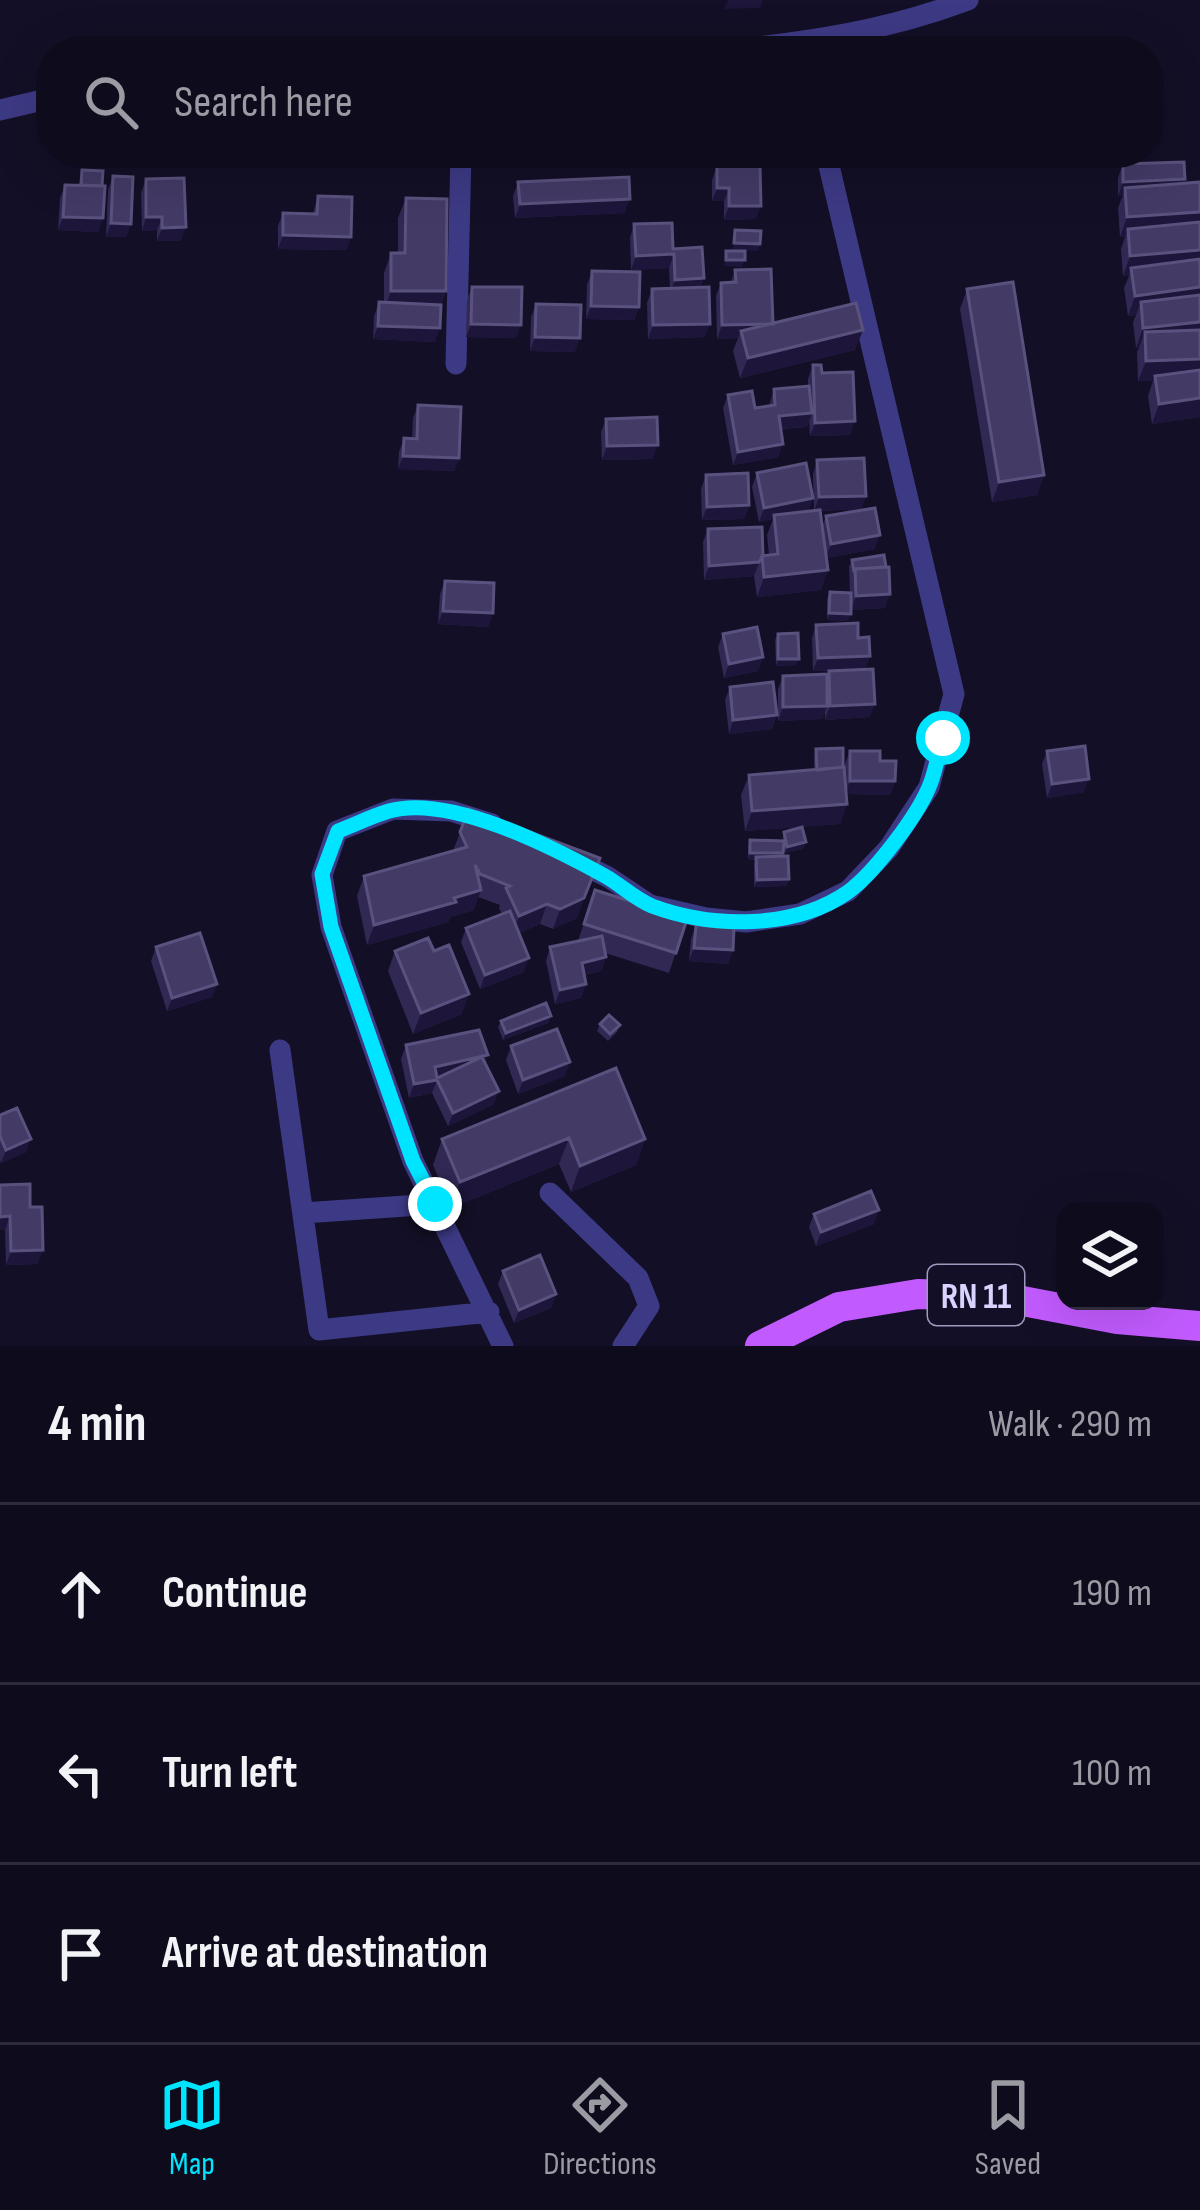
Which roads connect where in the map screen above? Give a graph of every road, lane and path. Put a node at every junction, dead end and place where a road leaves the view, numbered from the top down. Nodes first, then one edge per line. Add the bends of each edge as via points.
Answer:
1 (968, 0) edge
2 (848, 36) edge
3 (36, 102) edge
4 (0, 110) edge
5 (461, 168) edge
6 (830, 168) edge
7 (456, 364) dead end
8 (517, 832) edge
9 (553, 850) edge
10 (280, 1050) dead end
11 (550, 1193) dead end
12 (435, 1204) junction
13 (303, 1213) junction
14 (489, 1312) junction
15 (1200, 1326) edge
16 (502, 1346) edge
17 (622, 1346) edge
18 (760, 1346) edge

1 - 2 street
3 - 4 street
5 - 7 street
6 - 9 street via 954,694 929,787 848,891 800,914 746,922 650,905
8 - 12 street via 452,811 393,809 338,831 322,874 331,927
10 - 13 street
11 - 17 street via 638,1278 649,1306
12 - 13 street
12 - 14 street
13 - 14 street via 319,1330
14 - 16 street
15 - 18 main road, RN 11 via 918,1294 839,1307

